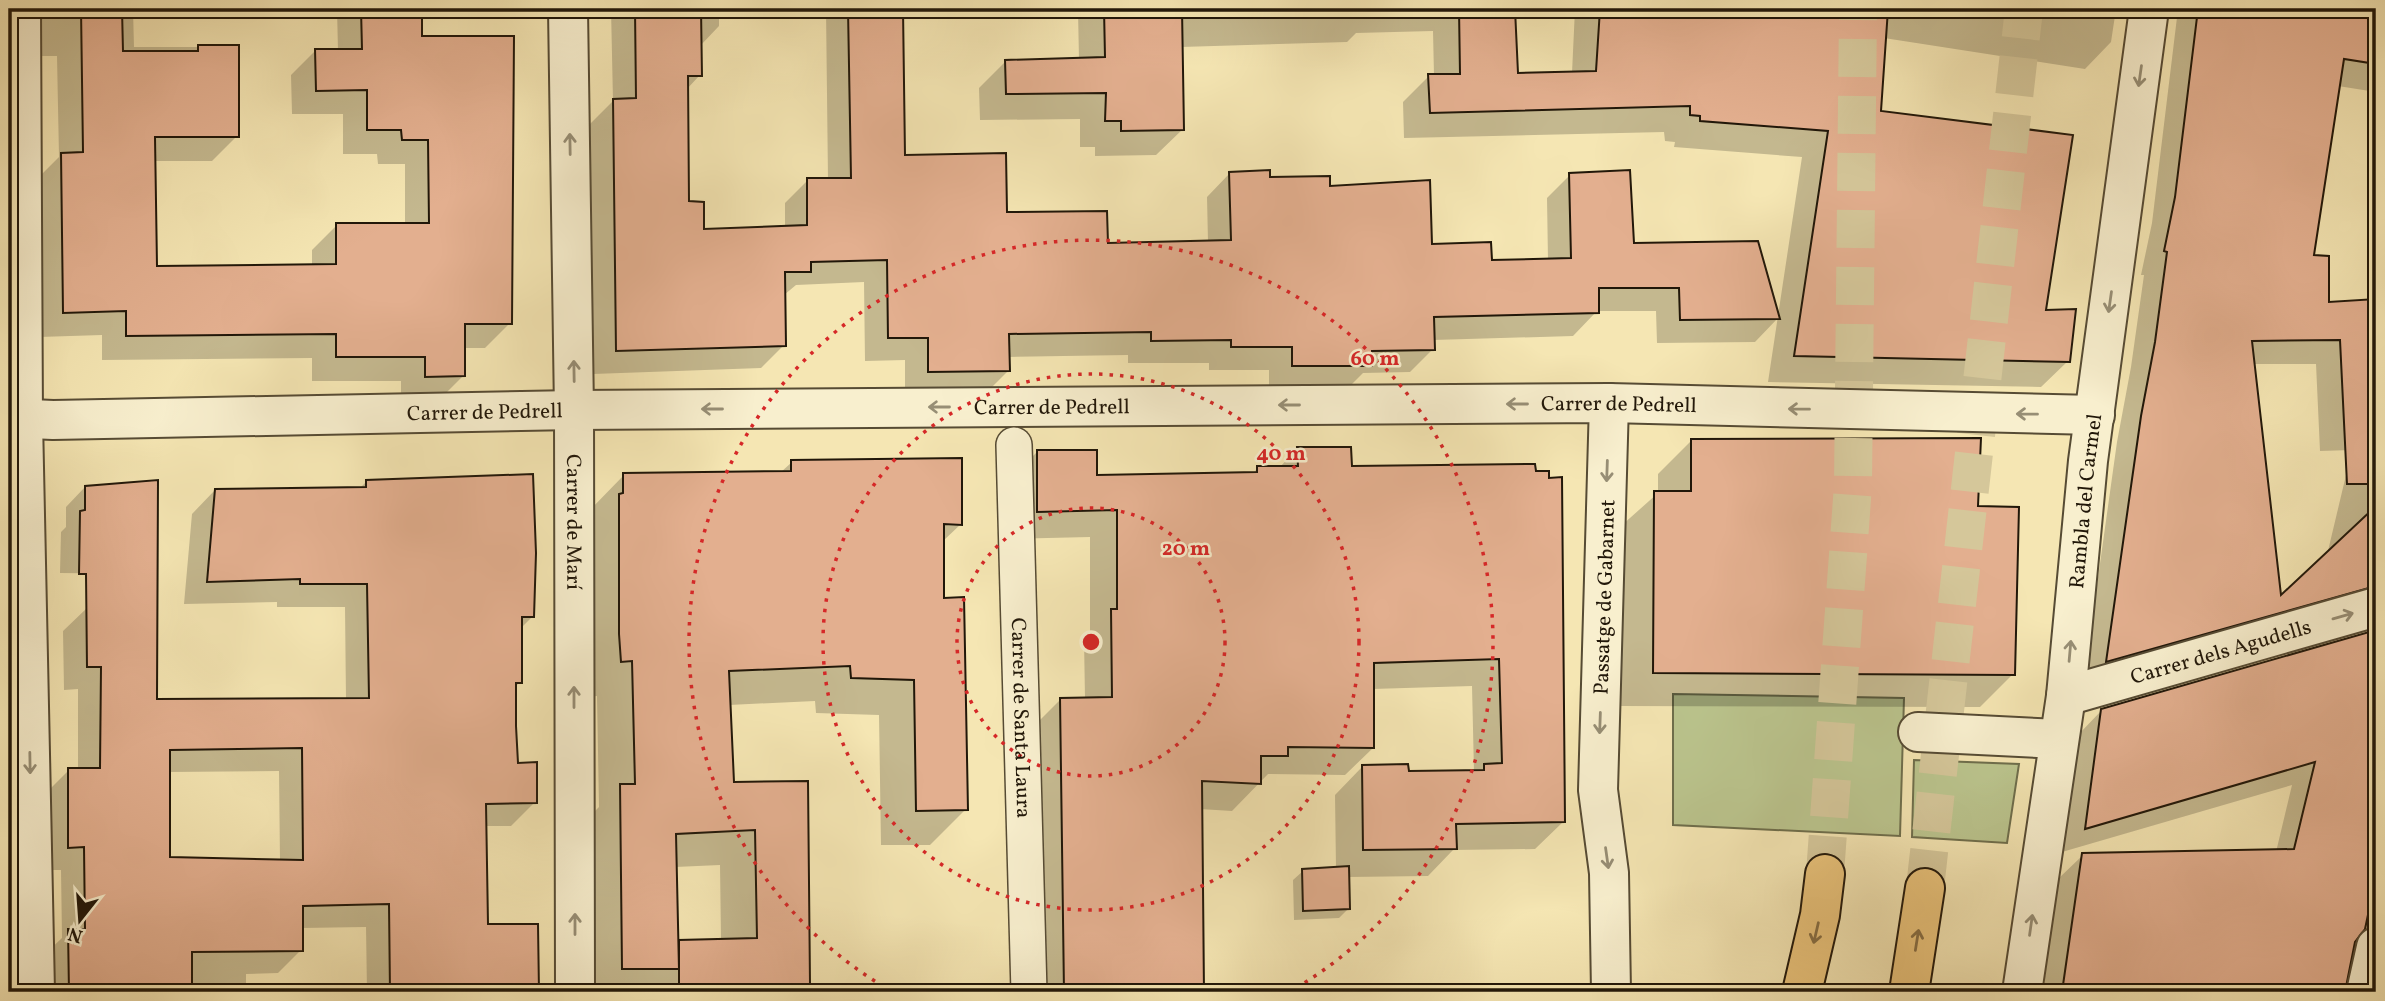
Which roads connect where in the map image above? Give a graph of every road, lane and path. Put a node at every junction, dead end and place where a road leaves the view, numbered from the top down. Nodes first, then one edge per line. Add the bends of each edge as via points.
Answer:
1 (21, 9) edge
2 (568, 9) edge
3 (2149, 9) edge
4 (1609, 403) junction
5 (574, 410) junction
6 (2095, 415) junction
7 (16, 419) edge
8 (1014, 445) dead end
9 (2376, 607) edge
10 (2066, 696) junction
11 (1918, 732) dead end
12 (2059, 739) junction
13 (1825, 874) tunnel mouth
14 (1925, 888) tunnel mouth
15 (2376, 947) edge
16 (35, 992) edge
17 (575, 992) edge
18 (1029, 992) edge
19 (1611, 992) edge
20 (1802, 992) edge
21 (1909, 992) edge
22 (2022, 992) edge
23 (2366, 992) edge

1 - 7 street
5 -> 2 street, Carrer de Marí
3 -> 6 street, Rambla del Carmel
4 -> 5 street, Carrer de Pedrell
6 -> 4 street, Carrer de Pedrell
4 -> 19 street, Passatge de Gabarnet via 1598,790 1609,873
5 - 7 street, Carrer de Pedrell
17 -> 5 street, Carrer de Marí
10 -> 6 street, Rambla del Carmel
7 -> 16 street
8 - 18 street, Carrer de Santa Laura
10 -> 9 street, Carrer dels Agudells
10 - 12 street, Rambla del Carmel
11 - 12 street
22 -> 12 street, Rambla del Carmel
13 -> 20 main road
21 -> 14 main road
15 - 23 street

